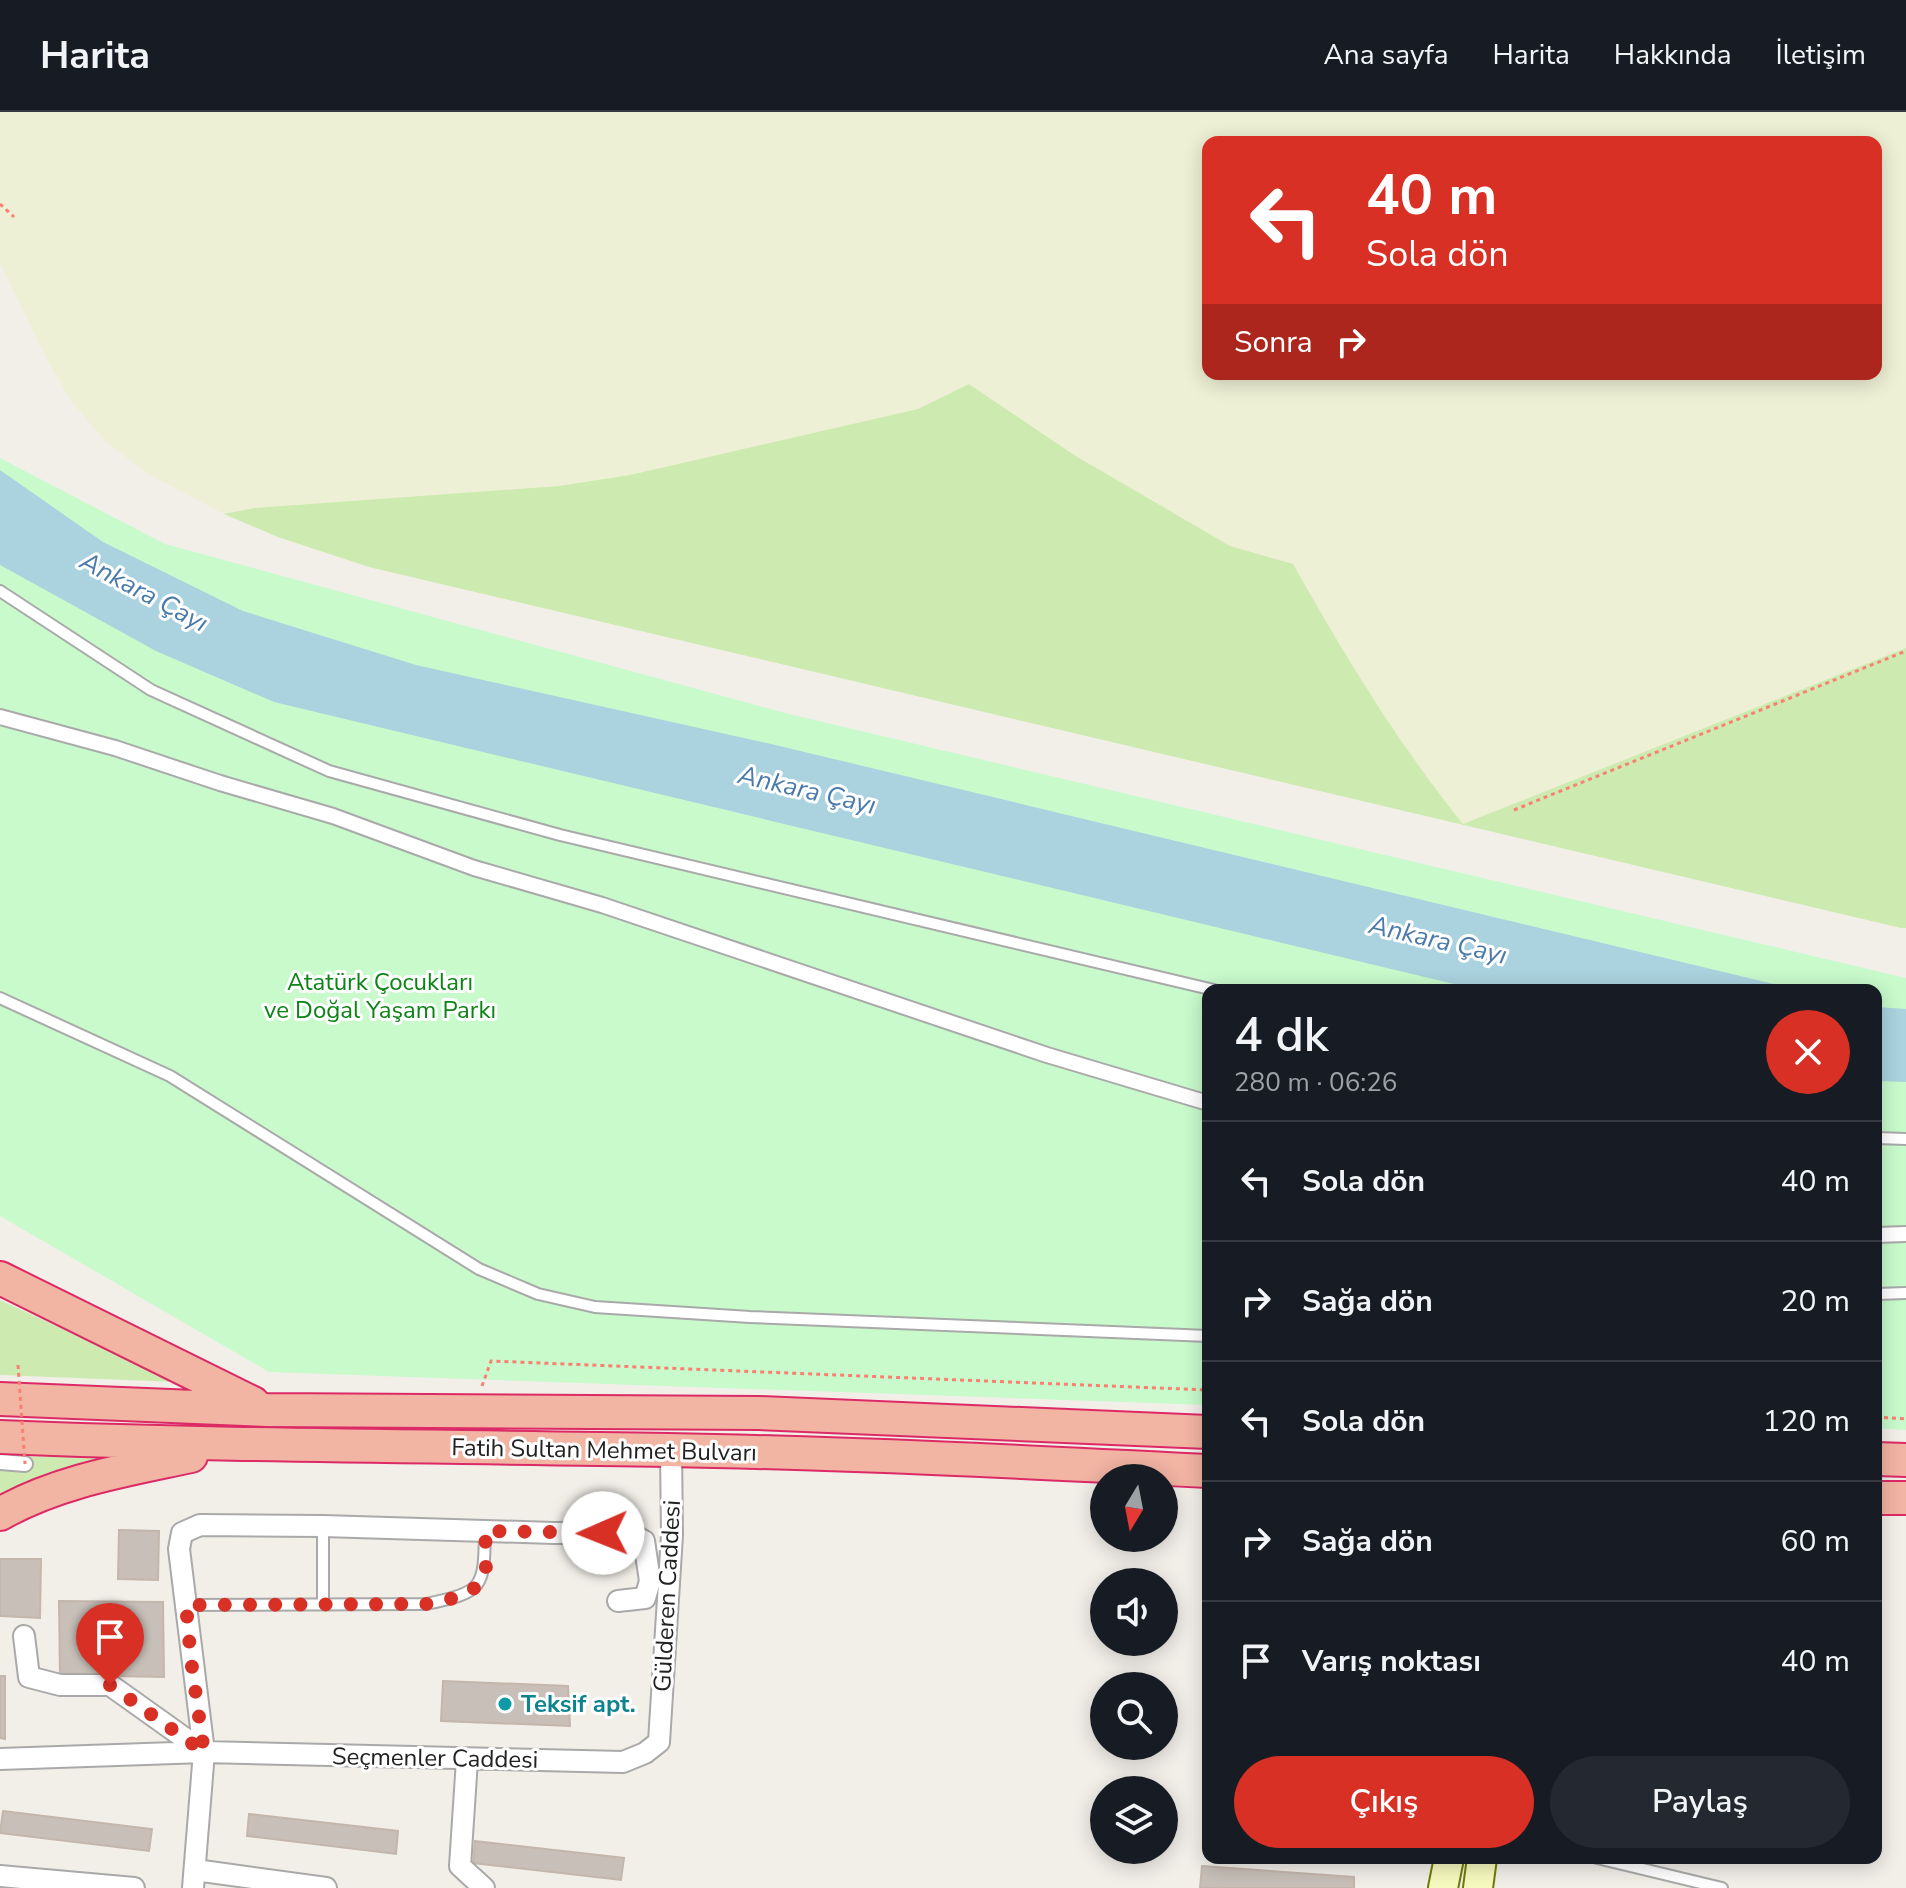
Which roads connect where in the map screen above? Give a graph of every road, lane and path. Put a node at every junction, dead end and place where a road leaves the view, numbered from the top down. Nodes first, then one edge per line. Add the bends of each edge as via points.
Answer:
1 (0, 204) edge
2 (14, 217) dead end
3 (0, 591) edge
4 (1906, 651) edge
5 (0, 717) edge
6 (1514, 810) dead end
7 (1202, 987) edge
8 (0, 998) edge
9 (1202, 1101) edge
10 (1882, 1138) edge
11 (1906, 1139) edge
12 (1906, 1234) edge
13 (1882, 1235) edge
14 (0, 1278) edge
15 (1906, 1293) edge
16 (1882, 1294) edge
17 (1202, 1336) edge
18 (491, 1361) dead end
19 (18, 1365) dead end
20 (1202, 1390) edge
21 (0, 1399) edge
22 (267, 1410) junction
23 (1882, 1417) edge
24 (1906, 1419) edge
25 (1202, 1432) edge
26 (0, 1437) edge
27 (241, 1445) junction
28 (671, 1450) junction
29 (1882, 1459) edge
30 (1906, 1460) edge
31 (0, 1462) edge
32 (25, 1464) joint
33 (1202, 1471) edge
34 (1882, 1498) edge
35 (1906, 1498) edge
36 (0, 1514) edge
37 (323, 1526) junction
38 (485, 1531) junction
39 (618, 1601) dead end
40 (323, 1604) junction
41 (186, 1605) junction
42 (24, 1636) dead end
43 (659, 1742) joint
44 (204, 1752) junction
45 (0, 1759) edge
46 (467, 1760) junction
47 (1448, 1864) edge
48 (1481, 1864) edge
49 (1622, 1864) edge
50 (0, 1876) edge
51 (194, 1879) edge
52 (134, 1888) edge
53 (326, 1888) edge
54 (484, 1888) edge
55 (1443, 1888) edge
56 (1478, 1888) edge
57 (1722, 1888) edge

1 - 2 path
3 - 7 lane via 151,690 329,771 560,835
4 - 6 path
5 - 9 street via 333,816 474,868
8 - 17 lane via 170,1076 479,1269 538,1294 595,1307 750,1317
10 - 11 lane
12 - 13 street
14 - 22 highway
15 - 16 lane
18 - 20 path
19 - 32 path, bridge
21 - 22 highway, Fatih Sultan Mehmet Bulvarı
22 - 25 highway, Fatih Sultan Mehmet Bulvarı via 759,1413
23 - 24 path
26 - 27 highway, Fatih Sultan Mehmet Bulvarı
27 - 28 highway, Fatih Sultan Mehmet Bulvarı
27 - 36 highway via 85,1480
28 - 33 highway, Fatih Sultan Mehmet Bulvarı
28 - 43 street, Gülderen Caddesi via 672,1535
29 - 30 highway
31 - 32 street
34 - 35 highway
37 - 38 street
37 - 40 lane
37 - 41 street via 200,1525 182,1533
38 - 39 street via 628,1532 644,1541 650,1581 645,1598
38 - 40 lane via 485,1575 473,1590 426,1604
40 - 41 lane
41 - 44 street
42 - 44 street via 29,1677 60,1685 110,1685
43 - 46 street, Seçmenler Caddesi via 623,1762
44 - 45 street, Seçmenler Caddesi
44 - 46 street, Seçmenler Caddesi
44 - 51 street
46 - 54 street via 460,1866
47 - 55 main road
48 - 56 main road
49 - 57 lane
50 - 52 street
51 - 53 street

